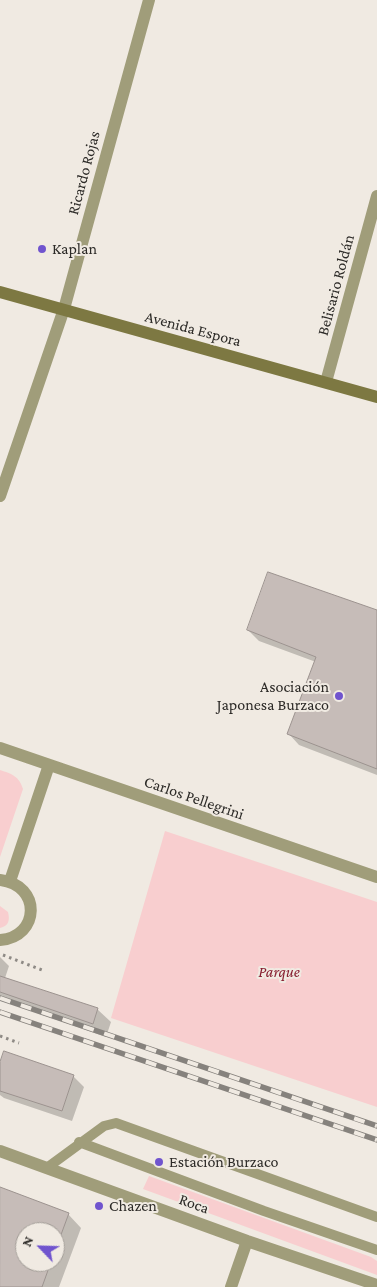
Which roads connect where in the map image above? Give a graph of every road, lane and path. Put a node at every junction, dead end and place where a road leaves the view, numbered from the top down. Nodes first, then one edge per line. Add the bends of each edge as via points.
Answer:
1 (149, 0) edge
2 (377, 196) edge
3 (0, 292) edge
4 (64, 309) junction
5 (326, 382) junction
6 (377, 397) edge
7 (0, 496) edge
8 (0, 748) edge
9 (49, 765) junction
10 (377, 878) edge
11 (5, 880) edge
12 (0, 940) edge
13 (0, 954) edge
14 (42, 970) dead end
15 (0, 1036) edge
16 (19, 1043) dead end
17 (79, 1142) junction
18 (0, 1151) edge
19 (48, 1167) junction
20 (377, 1217) edge
21 (247, 1241) junction
22 (377, 1250) edge
23 (377, 1285) edge
24 (231, 1287) edge

1 - 4 street, Ricardo Rojas
2 - 5 street, Belisario Roldán
3 - 4 main road, Avenida Espora
4 - 5 main road, Avenida Espora
4 - 7 street, Ricardo Rojas
5 - 6 main road, Avenida Espora
8 - 9 street, Carlos Pellegrini
9 - 10 street, Carlos Pellegrini
9 - 11 street
11 - 12 street via 25,892 31,909 19,934
13 - 14 path
15 - 16 path
17 - 19 lane
17 - 20 lane via 104,1126 116,1123
17 - 22 lane
18 - 19 street, Roca
19 - 21 street, Roca
21 - 23 street, Roca
21 - 24 street

